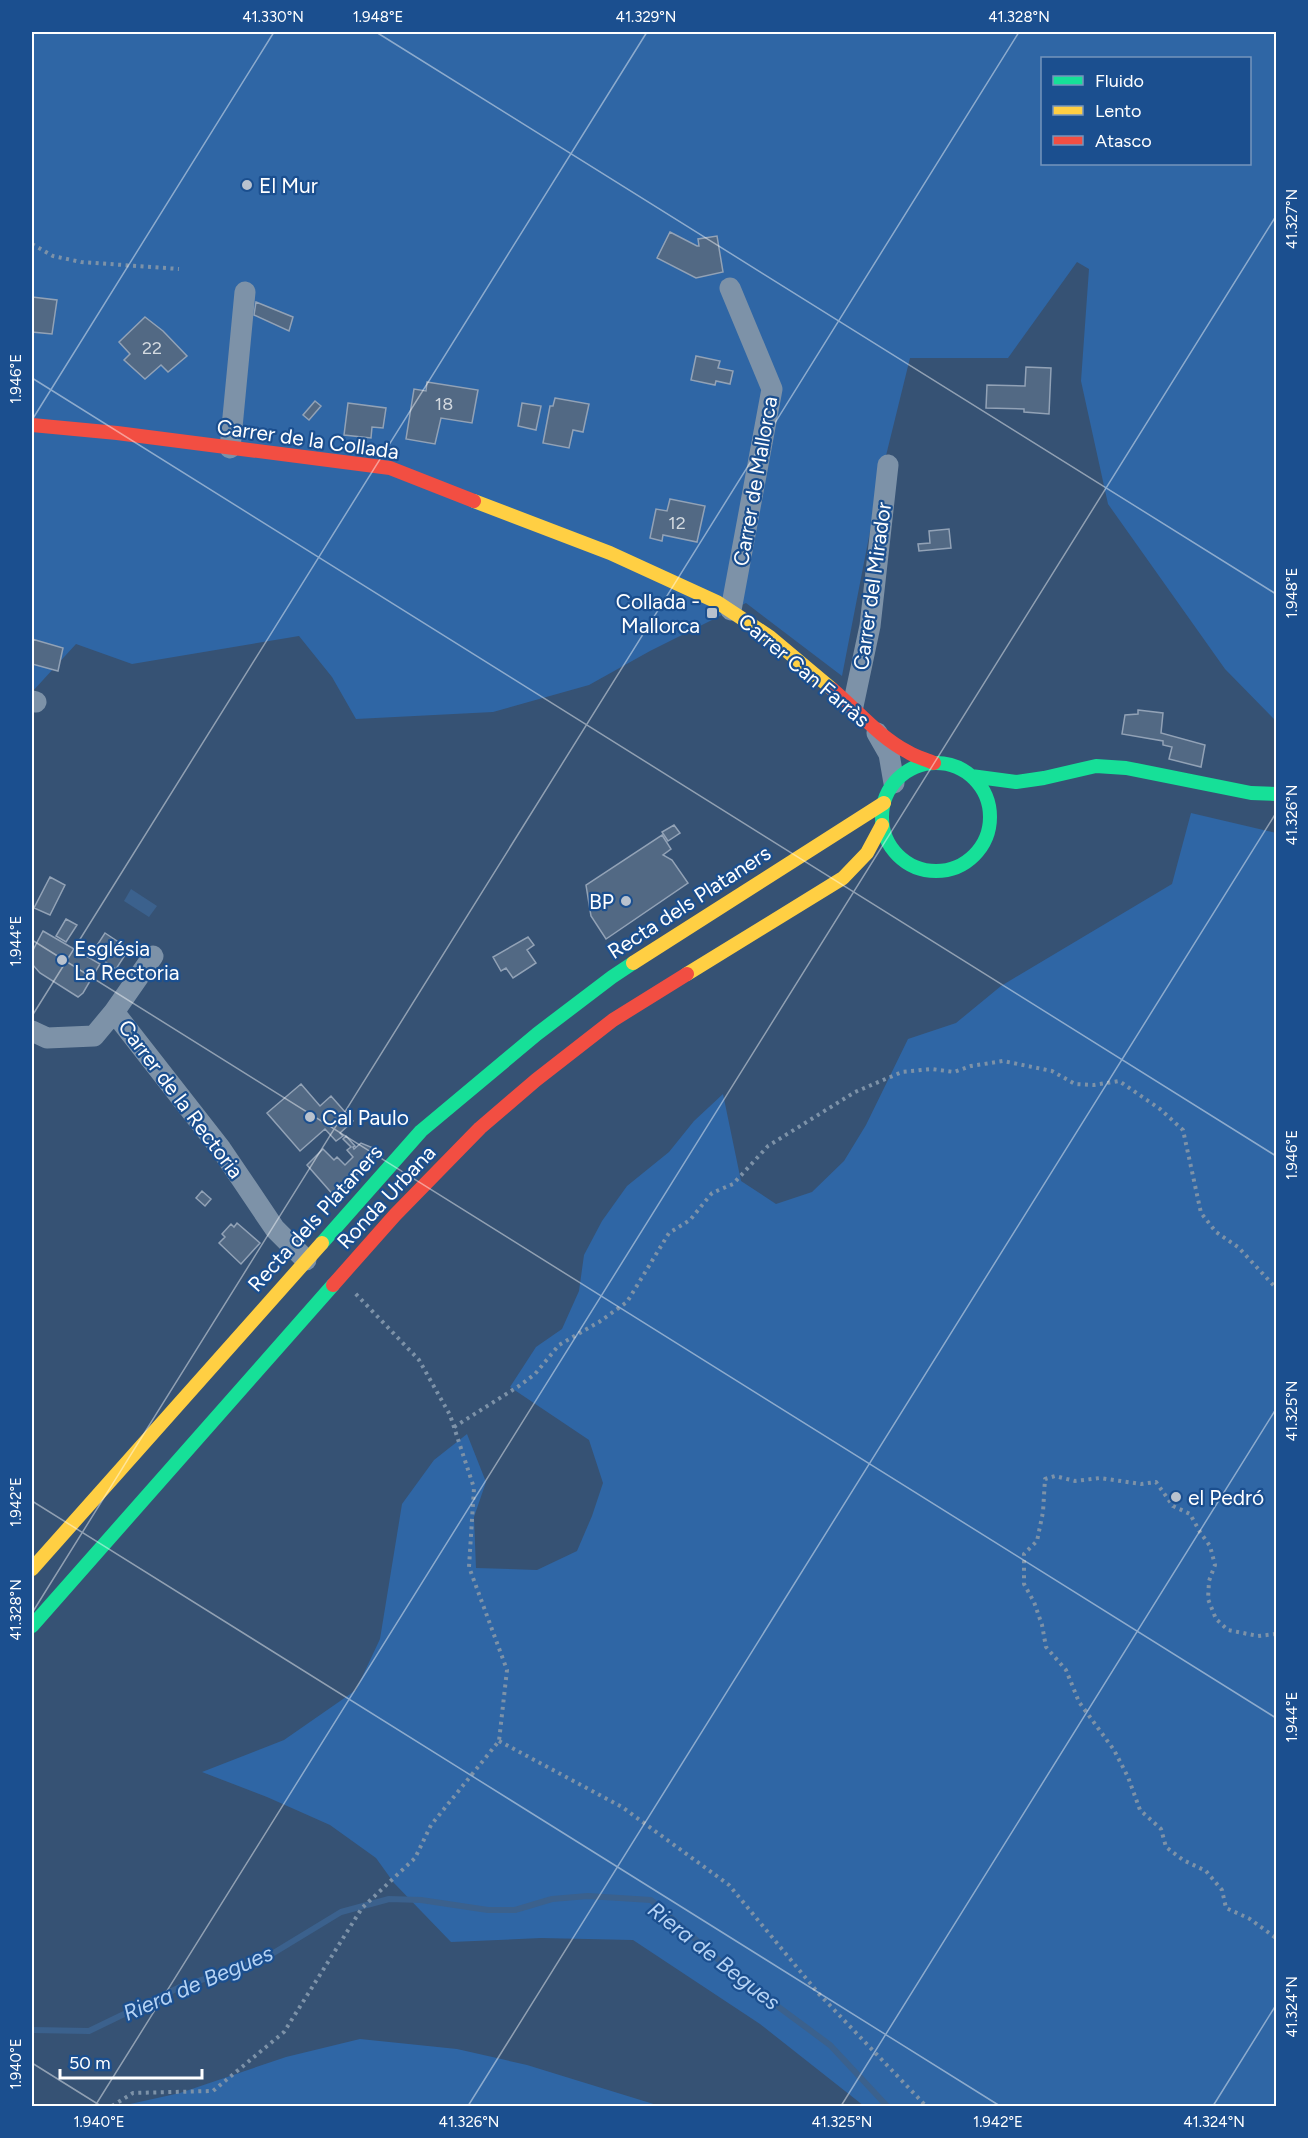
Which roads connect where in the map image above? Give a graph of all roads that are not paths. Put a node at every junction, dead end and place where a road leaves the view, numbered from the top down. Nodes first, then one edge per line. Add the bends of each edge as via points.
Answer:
1 (730, 288) dead end
2 (245, 292) dead end
3 (32, 425) edge
4 (230, 448) junction
5 (888, 465) dead end
6 (731, 610) junction
7 (853, 706) junction
8 (876, 730) junction
9 (934, 763) junction
10 (971, 776) junction
11 (1044, 778) junction
12 (894, 783) junction
13 (1019, 793) dead end
14 (1276, 794) edge
15 (884, 803) junction
16 (1005, 806) dead end
17 (989, 822) junction
18 (882, 825) junction
19 (908, 864) junction
20 (889, 867) dead end
21 (873, 870) dead end
22 (843, 878) junction
23 (153, 956) dead end
24 (114, 1012) junction
25 (32, 1031) edge
26 (306, 1260) junction
27 (32, 1569) edge
28 (32, 1626) edge

1 - 6 street, Carrer de Mallorca via 772,389
2 - 4 street
3 - 4 street, Carrer de la Collada
4 - 6 street, Carrer de la Collada via 390,468 610,553
5 - 7 street, Carrer del Mirador via 870,626
6 - 7 street, Carrer Can Farràs
7 - 8 street, Carrer Can Farràs
8 - 9 street, Carrer Can Farràs via 908,752
8 - 12 street, Carrer Can Farràs via 889,754
9 - 10 street via 954,766
9 - 12 street via 912,769
10 - 11 street via 1016,782
10 - 17 street via 986,797
11 - 13 street
11 - 14 street via 1096,766 1126,768 1199,784
12 - 15 street, Ronda Urbana
15 - 18 street, Ronda Urbana
15 - 26 street, Recta dels Plataners via 612,977 537,1034 421,1131
16 - 17 street
17 - 19 street via 980,848 960,865 934,871
18 - 19 street via 891,848
18 - 22 street, Ronda Urbana via 867,853
19 - 20 street
21 - 22 street, Ronda Urbana
22 - 28 street, Ronda Urbana via 613,1020 480,1128 395,1215
23 - 24 street
24 - 25 street, Carrer de la Rectoria via 94,1036 47,1038
24 - 26 street, Carrer de la Rectoria via 221,1149 275,1229
26 - 27 street, Recta dels Plataners

